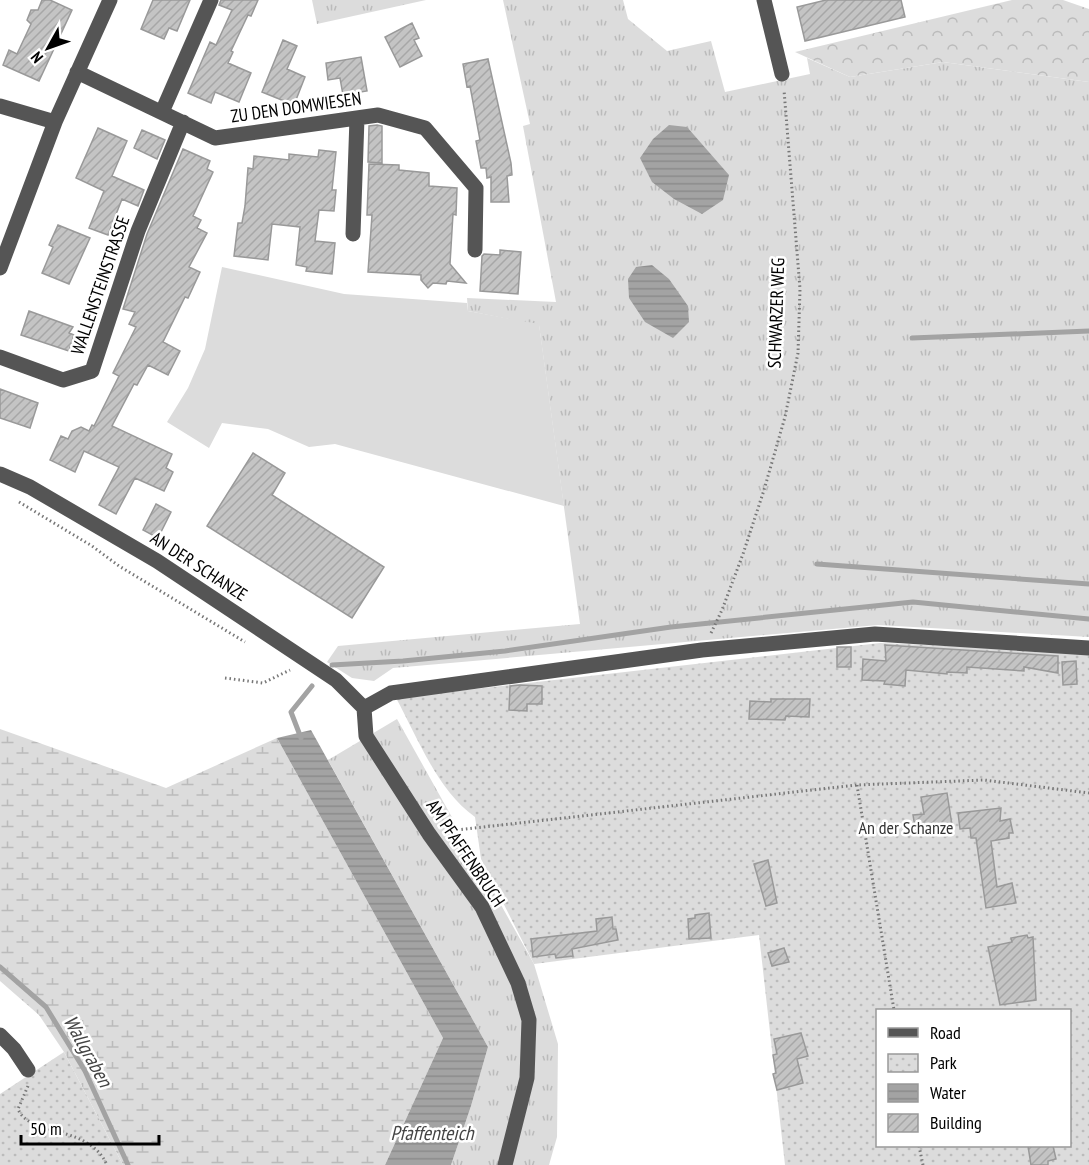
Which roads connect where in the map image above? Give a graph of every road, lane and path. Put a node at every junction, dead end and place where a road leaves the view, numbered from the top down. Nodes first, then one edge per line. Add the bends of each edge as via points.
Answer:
1 (110, 0) edge
2 (211, 0) edge
3 (764, 0) edge
4 (77, 72) junction
5 (782, 74) joint
6 (0, 106) edge
7 (162, 112) junction
8 (357, 118) junction
9 (55, 122) junction
10 (183, 122) junction
11 (353, 234) dead end
12 (475, 250) dead end
13 (0, 268) edge
14 (0, 357) edge
15 (0, 474) edge
16 (10, 497) dead end
17 (251, 645) dead end
18 (1089, 648) edge
19 (702, 650) junction
20 (281, 664) dead end
21 (225, 678) dead end
22 (364, 708) junction
23 (857, 785) junction
24 (1089, 793) edge
25 (429, 834) junction
26 (894, 1009) edge
27 (0, 1035) edge
28 (28, 1070) joint
29 (919, 1147) edge
30 (107, 1165) edge
31 (505, 1165) edge
32 (923, 1165) edge

1 - 4 street
2 - 7 street
3 - 5 street
4 - 7 street, ZU DEN DOMWIESEN
4 - 9 street
5 - 19 path, SCHWARZER WEG via 800,289 798,353 764,490 722,610
6 - 9 street
7 - 10 street, ZU DEN DOMWIESEN
8 - 10 street, ZU DEN DOMWIESEN via 215,138
8 - 11 street
8 - 12 street, ZU DEN DOMWIESEN via 378,115 425,128 476,188
9 - 13 street
10 - 14 street, WALLENSTEINSTRASSE via 138,231 92,371 63,380
15 - 22 street, AN DER SCHANZE via 30,487 157,561 336,680
16 - 17 path
18 - 19 street via 875,634
19 - 22 street via 391,693
20 - 21 path via 292,670 263,683
22 - 25 street, AM PFAFFENBRUCH via 366,736
23 - 24 path via 984,780
23 - 25 path
23 - 26 path
25 - 31 street, AM PFAFFENBRUCH via 482,907 518,982 528,1020 527,1077
27 - 28 street
28 - 30 path via 30,1082 18,1109 21,1117 92,1145
29 - 32 path

